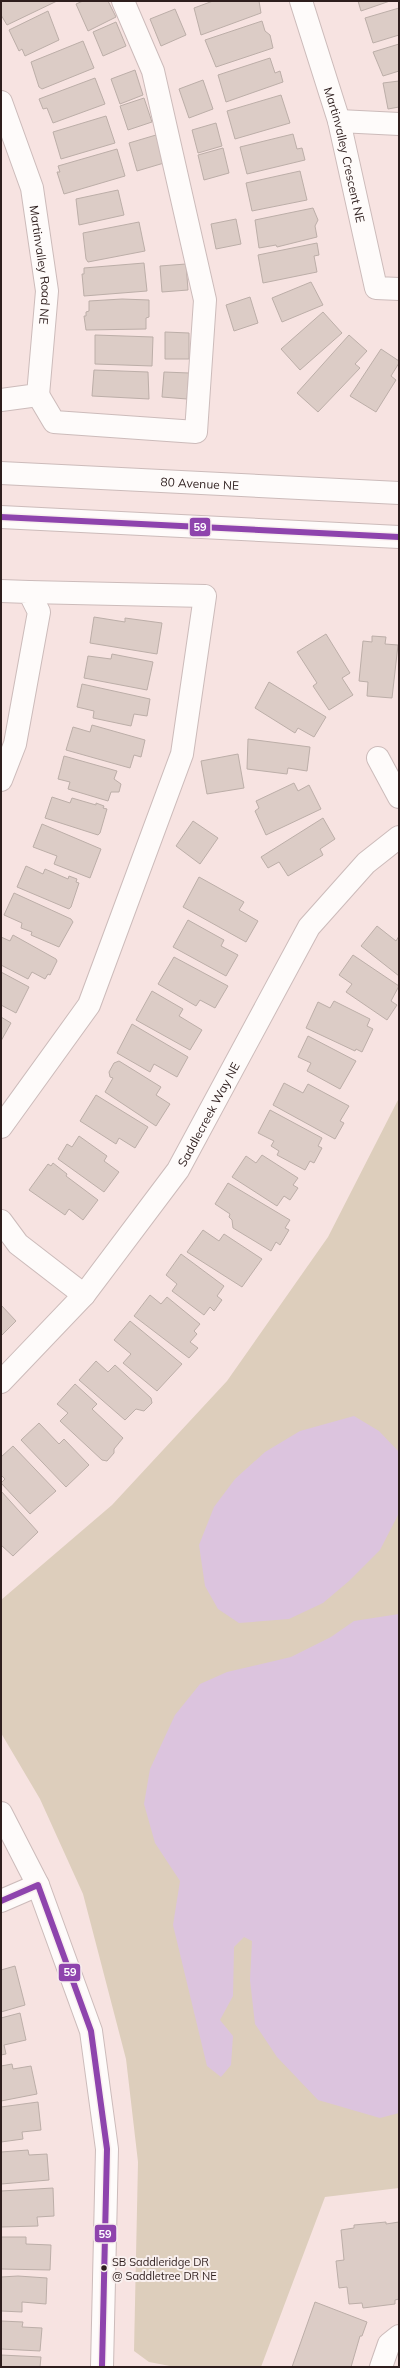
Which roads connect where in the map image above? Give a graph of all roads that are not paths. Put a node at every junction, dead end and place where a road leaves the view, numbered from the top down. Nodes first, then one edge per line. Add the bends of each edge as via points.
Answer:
1 (123, 1) edge
2 (300, 1) edge
3 (1, 102) edge
4 (339, 121) junction
5 (399, 124) edge
6 (399, 288) edge
7 (38, 395) junction
8 (1, 400) edge
9 (1, 473) edge
10 (399, 493) edge
11 (1, 517) edge
12 (398, 537) edge
13 (1, 590) edge
14 (29, 592) junction
15 (378, 758) dead end
16 (1, 780) edge
17 (399, 797) edge
18 (399, 838) edge
19 (1, 1127) edge
20 (1, 1221) edge
21 (84, 1295) junction
22 (1, 1382) edge
23 (1, 1813) edge
24 (38, 1885) junction
25 (1, 1901) edge
26 (399, 2336) edge
27 (102, 2367) edge
28 (381, 2367) edge

1 - 7 street via 153,71 205,300 196,432 54,422
2 - 4 street, Martinvalley Crescent NE
3 - 7 street, Martinvalley Road NE via 32,188 47,291
4 - 5 street
4 - 6 street, Martinvalley Crescent NE via 376,288
7 - 8 street
9 - 10 street, 80 Avenue NE
11 - 12 street
13 - 14 street
14 - 16 street via 39,612 15,744
14 - 19 street via 205,596 182,754 89,1005
15 - 17 street
18 - 21 street, Saddlecreek Way NE via 366,864 309,927 178,1170
20 - 21 street via 18,1244
21 - 22 street, Saddlecreek Way NE
23 - 24 street
24 - 25 street
24 - 27 street via 91,2031 108,2149
26 - 28 street via 389,2344

